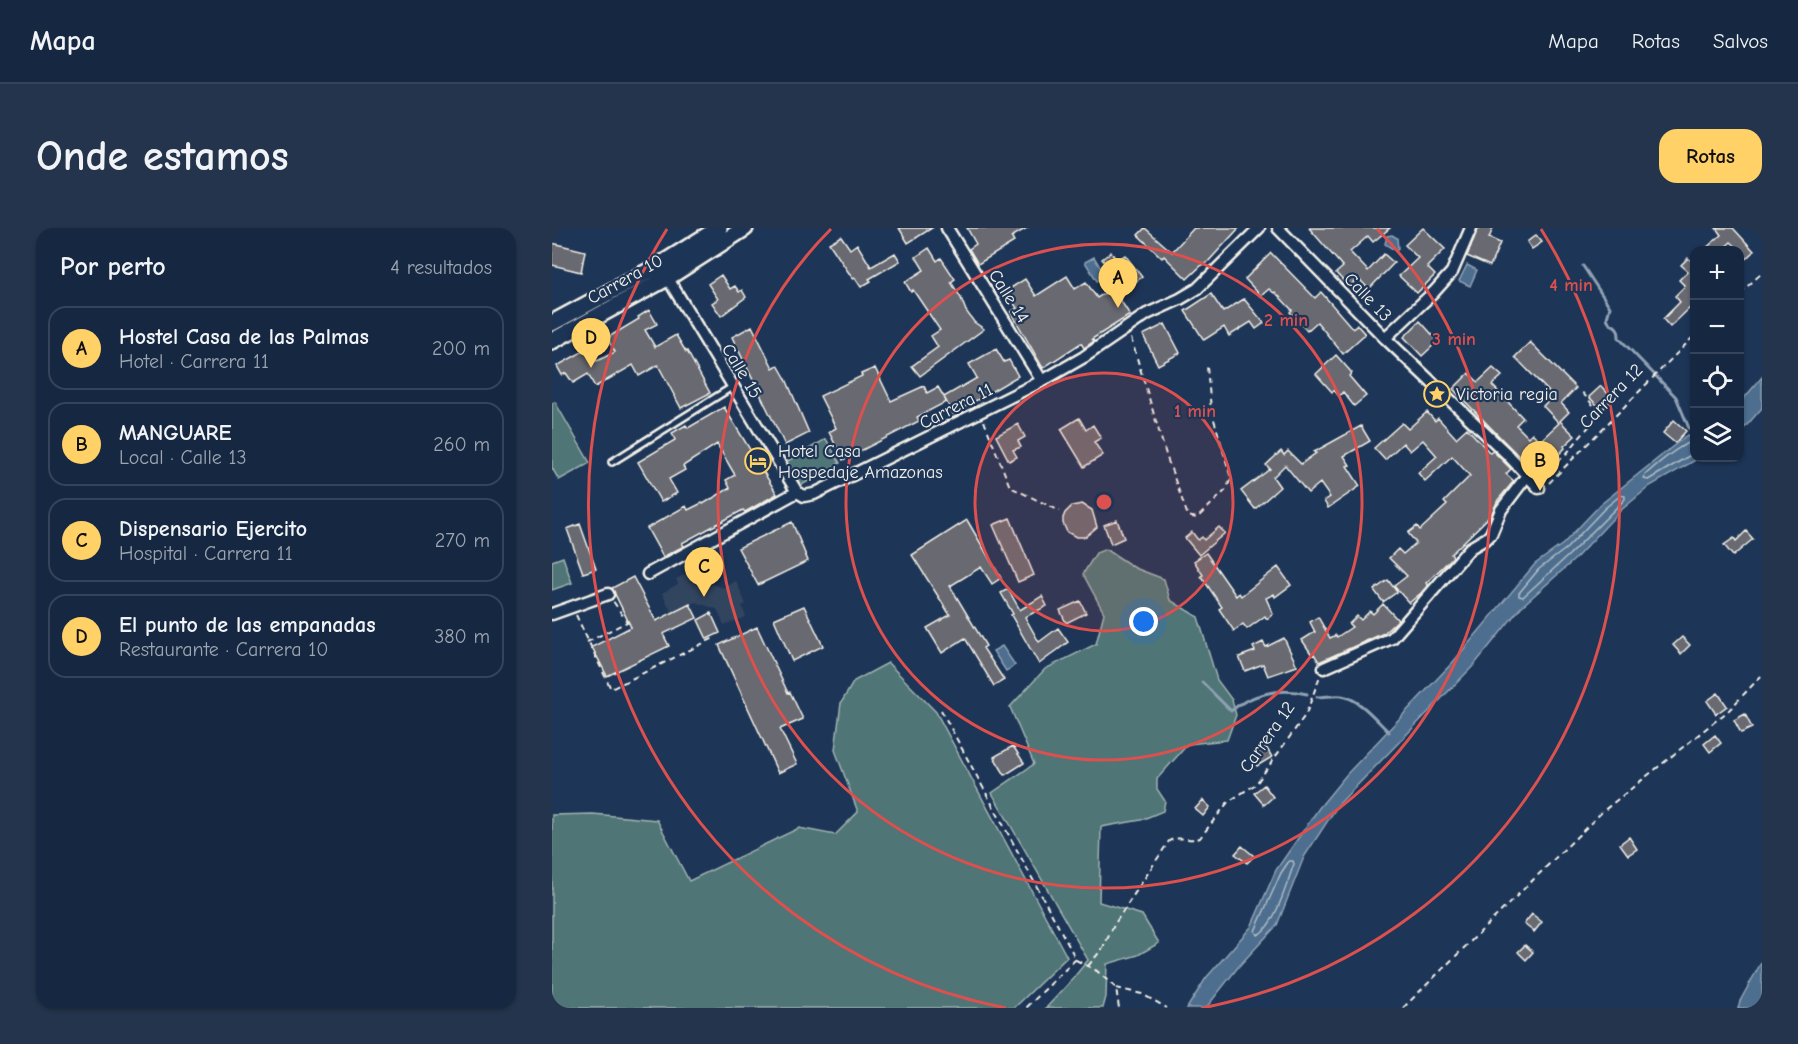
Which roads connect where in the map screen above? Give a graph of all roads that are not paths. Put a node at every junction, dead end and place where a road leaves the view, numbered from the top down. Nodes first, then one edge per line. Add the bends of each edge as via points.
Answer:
1 (719, 228) edge
2 (745, 228) edge
3 (947, 228) edge
4 (1259, 228) edge
5 (1278, 228) edge
6 (1471, 228) edge
7 (664, 272) junction
8 (552, 323) edge
9 (1385, 338) junction
10 (552, 341) edge
11 (1042, 381) junction
12 (732, 387) junction
13 (612, 462) dead end
14 (797, 492) junction
15 (648, 574) dead end
16 (608, 594) road end
17 (552, 614) edge
18 (1324, 668) road end

1 - 7 main road, Carrera 10
2 - 7 main road, Carrera 10
3 - 11 street, Calle 14
4 - 11 street, Carrera 11 via 1197,289 1147,314
5 - 9 street, Calle 13
6 - 9 street via 1452,272
7 - 8 main road, Carrera 10
7 - 10 main road, Carrera 10
7 - 12 street, Calle 15
9 - 18 street, Calle 13 via 1508,454 1532,482 1502,510 1487,538 1470,548 1392,638
11 - 14 street, Carrera 11 via 814,494 804,496
12 - 13 lane
12 - 14 street, Calle 15
14 - 15 street, Carrera 11
16 - 17 street

